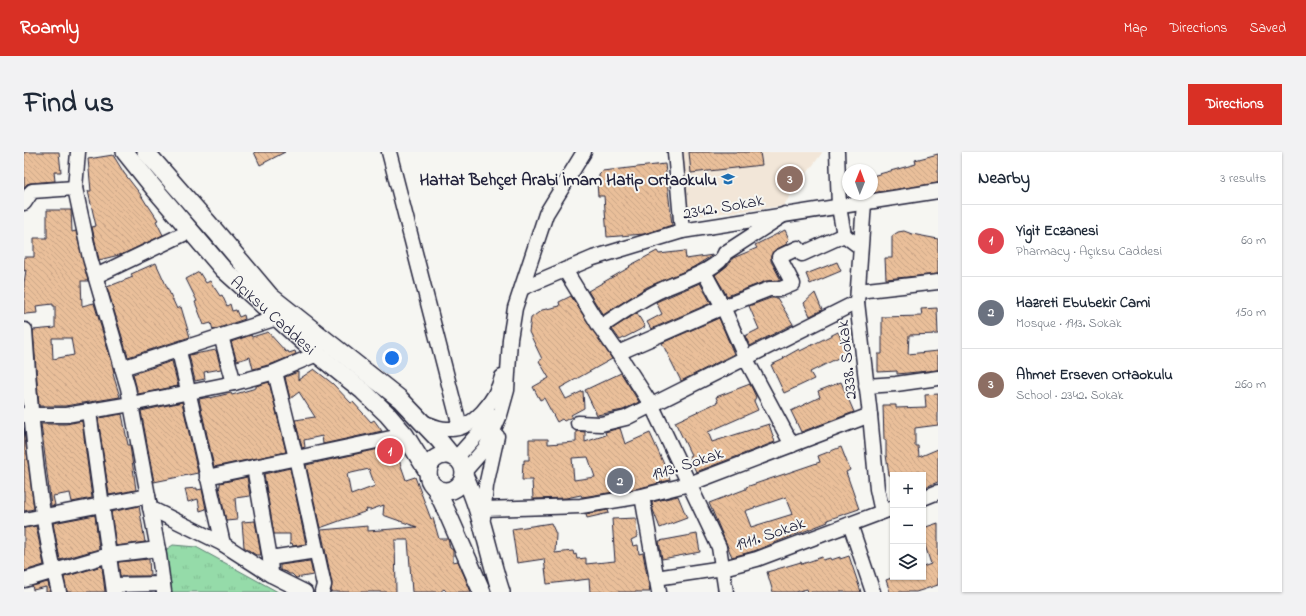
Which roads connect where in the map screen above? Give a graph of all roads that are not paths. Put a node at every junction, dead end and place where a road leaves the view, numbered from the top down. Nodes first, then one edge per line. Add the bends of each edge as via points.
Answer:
1 (78, 152) edge
2 (125, 152) edge
3 (146, 152) edge
4 (389, 152) edge
5 (584, 152) edge
6 (675, 152) edge
7 (837, 152) edge
8 (76, 188) junction
9 (938, 191) edge
10 (24, 203) edge
11 (864, 203) junction
12 (839, 207) junction
13 (785, 214) junction
14 (190, 231) junction
15 (682, 231) junction
16 (844, 235) junction
17 (860, 247) junction
18 (565, 270) junction
19 (704, 272) junction
20 (96, 276) junction
21 (938, 282) edge
22 (522, 288) junction
23 (858, 297) junction
24 (723, 307) junction
25 (276, 318) junction
26 (600, 327) junction
27 (25, 330) edge
28 (221, 336) junction
29 (510, 339) junction
30 (179, 350) junction
31 (618, 353) junction
32 (317, 354) junction
33 (746, 359) junction
34 (26, 363) edge
35 (122, 368) junction
36 (275, 372) junction
37 (938, 378) edge
38 (234, 383) junction
39 (866, 386) junction
40 (507, 390) junction
41 (188, 393) junction
42 (131, 404) junction
43 (652, 406) junction
44 (89, 412) junction
45 (28, 415) edge
46 (500, 415) junction
47 (870, 415) junction
48 (421, 421) junction
49 (578, 423) dead end
50 (460, 427) junction
51 (405, 435) junction
52 (792, 445) junction
53 (454, 457) junction
54 (296, 458) junction
55 (254, 467) junction
56 (428, 472) junction
57 (464, 474) junction
58 (207, 477) junction
59 (689, 484) junction
60 (435, 487) junction
61 (938, 492) edge
62 (642, 496) junction
63 (926, 497) edge
64 (149, 502) junction
65 (103, 505) junction
66 (483, 509) junction
67 (888, 510) edge
68 (43, 517) junction
69 (24, 520) edge
70 (850, 524) junction
71 (483, 528) junction
72 (223, 544) junction
73 (158, 549) junction
74 (316, 551) junction
75 (109, 555) junction
76 (270, 558) junction
77 (723, 568) junction
78 (54, 572) junction
79 (271, 575) junction
80 (24, 580) edge
81 (657, 585) edge
82 (163, 588) edge
83 (114, 589) edge
84 (59, 592) edge
85 (305, 592) edge
86 (322, 592) edge
87 (482, 592) edge
88 (501, 592) edge
89 (726, 592) edge
90 (873, 592) edge

1 - 8 street
2 - 14 main road, Açıksu Caddesi
3 - 48 main road, Açıksu Caddesi via 270,296 400,399
4 - 50 street
5 - 22 street via 546,214
6 - 15 street
7 - 12 street
8 - 10 street via 32,191
8 - 20 street
9 - 11 street, 2342. Sokak
11 - 12 street, 2342. Sokak
11 - 17 street, 2338. Sokak
12 - 13 street, 2342. Sokak
12 - 16 street
13 - 15 street, 2342. Sokak
13 - 19 street via 725,254 724,258
14 - 20 street
14 - 25 main road, Açıksu Caddesi via 223,269
15 - 18 street, 2342. Sokak via 593,258
16 - 17 street
16 - 24 street via 802,254 798,248 779,257 793,284 781,289 769,289
17 - 23 street, 2338. Sokak
18 - 22 street, 2342. Sokak
18 - 26 street
19 - 24 street
19 - 26 street via 658,291
20 - 35 street
21 - 23 street
22 - 29 street via 515,308
23 - 33 street
23 - 39 street, 2338. Sokak
24 - 31 street
24 - 33 street
25 - 28 street
25 - 32 main road, Açıksu Caddesi
26 - 31 street
27 - 34 street
28 - 30 street
28 - 38 street
29 - 40 street
29 - 50 street via 502,378 493,399 477,418
30 - 35 street
30 - 41 street
31 - 43 street
32 - 36 street
32 - 51 main road, Açıksu Caddesi via 388,414
33 - 43 street
33 - 52 street
34 - 45 street
35 - 42 street
36 - 38 street
36 - 54 street
37 - 39 street
38 - 41 street
39 - 47 street, 2338. Sokak
40 - 46 street
40 - 53 street via 498,411 488,424
41 - 42 street
41 - 58 street
42 - 44 street
42 - 64 street
43 - 49 street via 601,424
43 - 59 street
44 - 45 street
44 - 65 street
45 - 68 street
46 - 57 street via 486,447
46 - 66 street
47 - 52 street, 1913. Sokak
47 - 67 street, 2338. Sokak via 877,489
48 - 50 street via 449,430
48 - 53 main road, Açıksu Caddesi
51 - 54 street
51 - 56 main road, Açıksu Caddesi
52 - 59 street, 1913. Sokak
53 - 56 main road via 439,456 430,463
53 - 57 main road via 462,463
54 - 55 street
54 - 74 street
55 - 58 street
55 - 76 street
56 - 60 main road via 429,480
57 - 60 main road via 462,481 454,490 442,491
57 - 71 main road via 475,499
58 - 72 street
59 - 62 street, 1913. Sokak
59 - 77 street via 719,547
60 - 87 main road
61 - 63 street
62 - 66 street, 1913. Sokak via 581,506
62 - 81 street
64 - 65 street
64 - 72 street
64 - 73 street
65 - 68 street
65 - 75 street
66 - 71 street
67 - 70 street, 1911. Sokak
68 - 69 street
68 - 78 street
70 - 77 street, 1911. Sokak via 757,559
70 - 90 street
71 - 88 main road via 491,564
72 - 79 street
73 - 75 street
73 - 82 street
74 - 76 street
74 - 86 street via 324,585
75 - 78 street
75 - 83 street
76 - 79 street
77 - 81 street, 1911. Sokak
77 - 89 street
78 - 80 street
78 - 84 street
79 - 85 street
82 - 83 street

